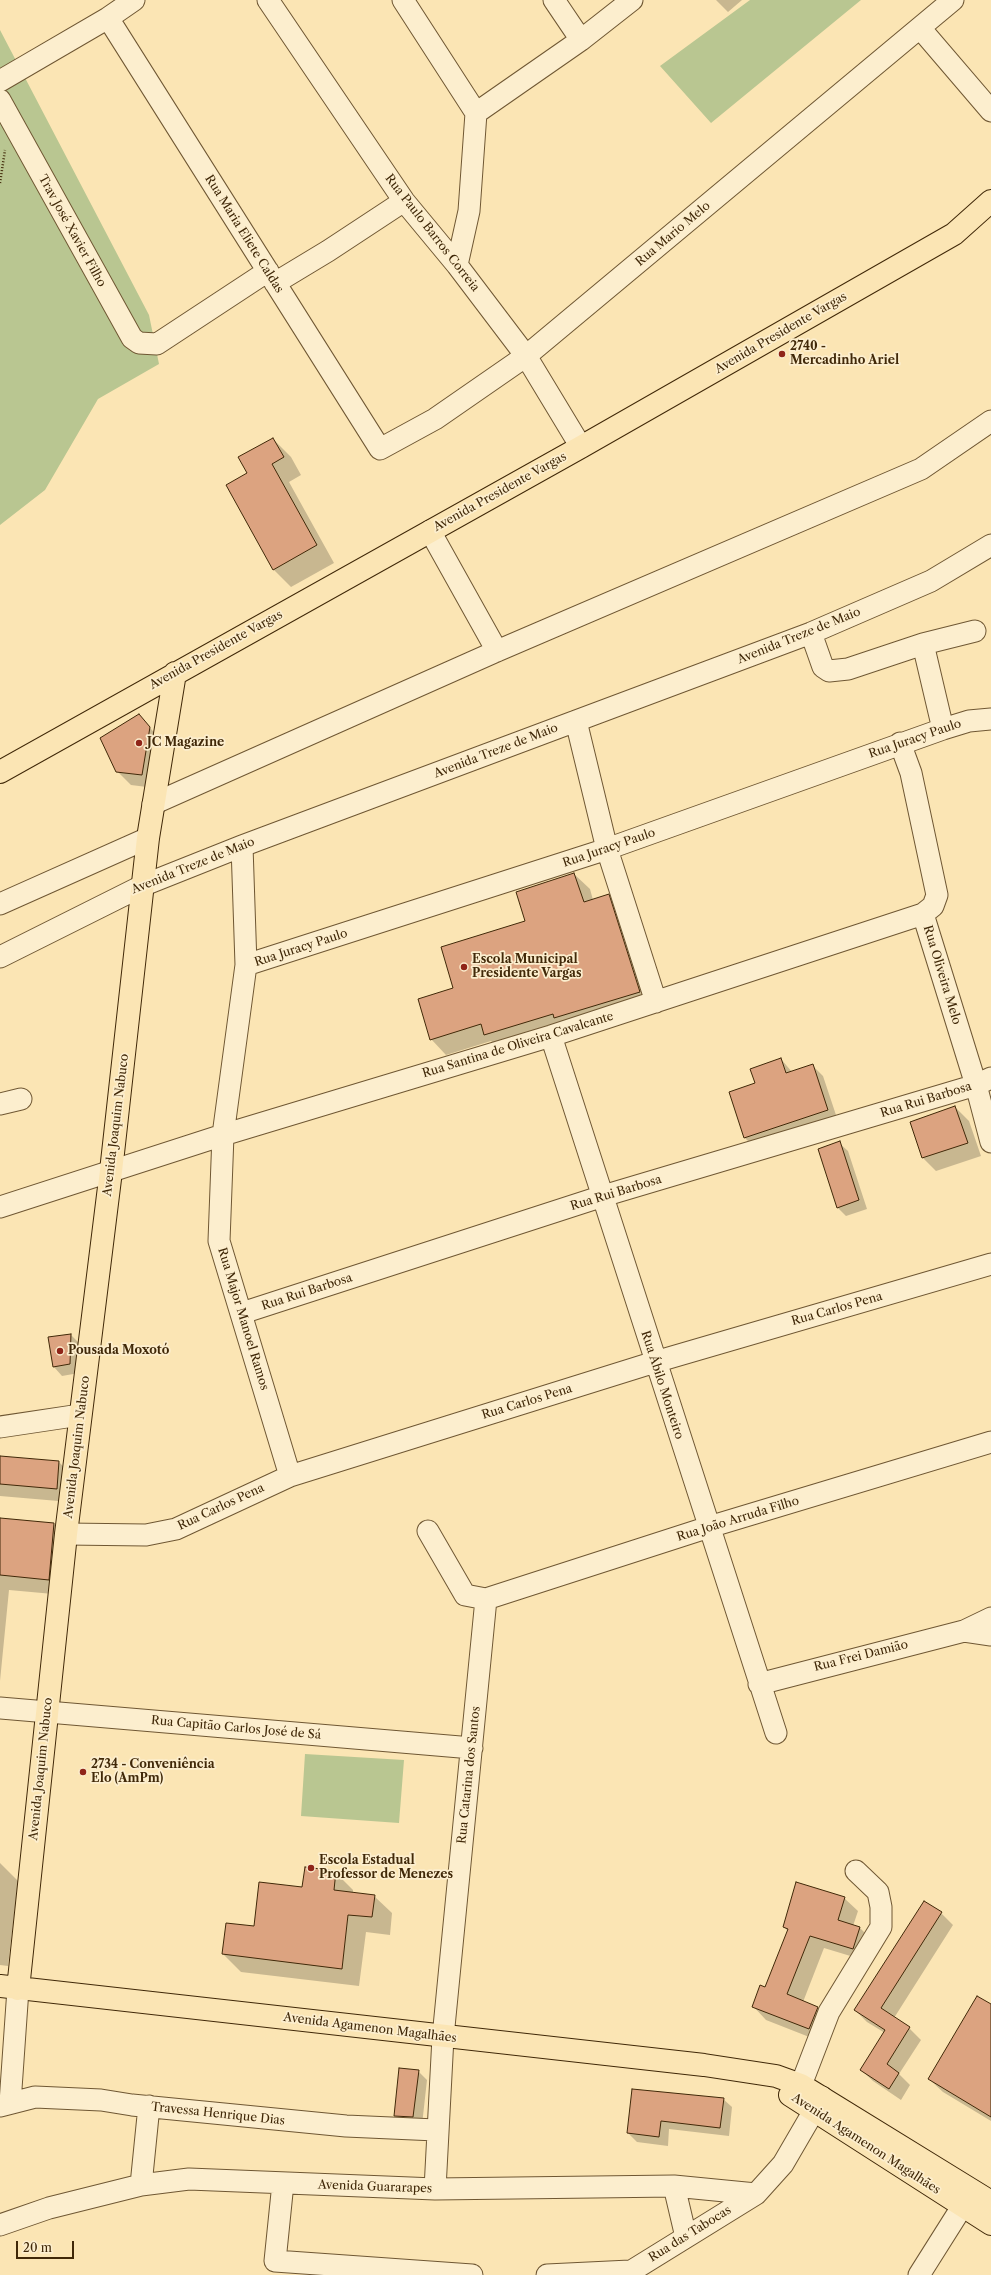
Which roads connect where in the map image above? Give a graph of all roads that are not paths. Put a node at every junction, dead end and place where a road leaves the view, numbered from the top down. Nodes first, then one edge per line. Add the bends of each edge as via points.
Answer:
1 (134, 0) edge
2 (268, 0) edge
3 (403, 0) edge
4 (554, 0) edge
5 (632, 0) edge
6 (953, 0) edge
7 (108, 18) junction
8 (920, 28) junction
9 (581, 40) junction
10 (0, 81) edge
11 (0, 100) edge
12 (991, 111) edge
13 (476, 113) junction
14 (404, 201) junction
15 (991, 201) edge
16 (457, 265) junction
17 (272, 277) junction
18 (526, 356) junction
19 (991, 421) edge
20 (581, 447) junction
21 (380, 449) joint
22 (430, 531) junction
23 (991, 545) edge
24 (975, 631) dead end
25 (811, 633) junction
26 (923, 644) junction
27 (497, 651) junction
28 (175, 673) junction
29 (991, 719) edge
30 (576, 721) junction
31 (942, 729) junction
32 (900, 743) junction
33 (0, 772) edge
34 (153, 804) junction
35 (148, 838) junction
36 (242, 846) junction
37 (607, 849) junction
38 (144, 885) junction
39 (0, 904) edge
40 (923, 914) junction
41 (0, 957) edge
42 (246, 965) junction
43 (656, 1002) junction
44 (551, 1036) junction
45 (984, 1082) edge
46 (21, 1099) dead end
47 (0, 1104) edge
48 (223, 1135) junction
49 (991, 1142) edge
50 (111, 1171) junction
51 (603, 1196) junction
52 (0, 1207) edge
53 (991, 1264) edge
54 (242, 1313) junction
55 (655, 1362) junction
56 (80, 1415) junction
57 (0, 1427) edge
58 (991, 1442) edge
59 (290, 1476) junction
60 (709, 1527) junction
61 (428, 1531) dead end
62 (66, 1534) junction
63 (486, 1599) junction
64 (991, 1618) edge
65 (964, 1630) junction
66 (991, 1635) edge
67 (759, 1684) junction
68 (0, 1708) edge
69 (46, 1712) junction
70 (776, 1733) dead end
71 (472, 1748) junction
72 (856, 1872) dead end
73 (9, 1987) edge
74 (443, 2037) junction
75 (739, 2071) junction
76 (801, 2084) junction
77 (818, 2103) junction
78 (5, 2105) edge
79 (149, 2106) junction
80 (436, 2130) junction
81 (284, 2183) junction
82 (141, 2185) junction
83 (674, 2186) junction
84 (435, 2189) junction
85 (756, 2194) junction
86 (968, 2198) junction
87 (991, 2202) edge
88 (991, 2224) edge
89 (0, 2225) edge
90 (686, 2237) junction
91 (273, 2268) edge
92 (627, 2273) edge
93 (472, 2275) edge
94 (547, 2275) edge
95 (919, 2275) edge

1 - 7 street
2 - 14 street, Rua Paulo Barros Correia
3 - 13 street
4 - 9 street
5 - 9 street
6 - 8 street, Rua Mario Melo
7 - 10 street
7 - 17 street, Rua Maria Eliete Caldas
8 - 12 street
8 - 18 street, Rua Mario Melo
9 - 13 street
11 - 17 street, Trav José Xavier Filho via 132,338 144,345 157,344
13 - 16 street via 469,211
14 - 16 street, Rua Paulo Barros Correia
14 - 17 street via 328,251
15 - 20 main road, Avenida Presidente Vargas via 954,234
16 - 18 street, Rua Paulo Barros Correia
17 - 21 street, Rua Maria Eliete Caldas
18 - 20 street, Rua Paulo Barros Correia
18 - 21 street, Rua Mario Melo via 435,419
19 - 27 street via 921,469
20 - 22 main road, Avenida Presidente Vargas
22 - 27 street
22 - 28 main road, Avenida Presidente Vargas
23 - 25 street, Avenida Treze de Maio via 931,581
24 - 26 street
25 - 26 street via 823,667 829,671 848,669
25 - 30 street, Avenida Treze de Maio
26 - 31 street
27 - 34 street
28 - 33 main road, Avenida Presidente Vargas
28 - 34 main road, Avenida Joaquim Nabuco
29 - 31 street, Rua Juracy Paulo via 970,721
30 - 36 street, Avenida Treze de Maio
30 - 37 street
31 - 32 street, Rua Juracy Paulo
32 - 37 street, Rua Juracy Paulo
32 - 40 street, Rua Oliveira Melo via 911,773 937,895 933,906
34 - 35 main road, Avenida Joaquim Nabuco
35 - 38 main road, Avenida Joaquim Nabuco
35 - 39 street
36 - 38 street, Avenida Treze de Maio
36 - 42 street, Rua Major Manoel Ramos
37 - 42 street, Rua Juracy Paulo
37 - 43 street
38 - 41 street, Avenida Treze de Maio
38 - 50 main road, Avenida Joaquim Nabuco
40 - 43 street, Rua Santina de Oliveira Cavalcante
40 - 45 street, Rua Oliveira Melo
42 - 48 street, Rua Major Manoel Ramos
43 - 44 street, Rua Santina de Oliveira Cavalcante
44 - 48 street, Rua Santina de Oliveira Cavalcante
44 - 51 street, Rua Ábilo Monteiro
45 - 49 street, Rua Oliveira Melo
45 - 51 street, Rua Rui Barbosa
46 - 47 street
48 - 50 street, Rua Santina de Oliveira Cavalcante
48 - 54 street, Rua Major Manoel Ramos via 219,1241
50 - 52 street, Rua Santina de Oliveira Cavalcante
50 - 56 main road, Avenida Joaquim Nabuco
51 - 54 street, Rua Rui Barbosa
51 - 55 street, Rua Ábilo Monteiro
53 - 55 street, Rua Carlos Pena
54 - 59 street, Rua Major Manoel Ramos
55 - 59 street, Rua Carlos Pena
55 - 60 street, Rua Ábilo Monteiro
56 - 57 street
56 - 62 main road, Avenida Joaquim Nabuco
58 - 60 street, Rua João Arruda Filho
59 - 62 street, Rua Carlos Pena via 176,1529 146,1535
60 - 63 street, Rua João Arruda Filho
60 - 67 street, Rua Ábilo Monteiro
61 - 63 street via 465,1595
62 - 69 main road, Avenida Joaquim Nabuco
63 - 71 street, Rua Catarina dos Santos
64 - 65 street, Rua Frei Damião
65 - 66 street, Rua Frei Damião
65 - 67 street, Rua Frei Damião
67 - 70 street, Rua Ábilo Monteiro
68 - 69 street, Rua Capitão Carlos José de Sá
69 - 71 street, Rua Capitão Carlos José de Sá
69 - 73 main road, Avenida Joaquim Nabuco
71 - 74 street, Rua Catarina dos Santos
72 - 76 street via 878,1892 881,1927 829,2012
73 - 74 main road, Avenida Agamenon Magalhães
73 - 78 street, Avenida Joaquim Nabuco
74 - 75 main road, Avenida Agamenon Magalhães
74 - 80 street, Rua Catarina dos Santos
75 - 76 main road, Avenida Agamenon Magalhães via 776,2076
75 - 77 main road, Avenida Agamenon Magalhães
76 - 77 main road, Avenida Agamenon Magalhães
77 - 85 street, Rua das Tabocas via 783,2164
77 - 86 main road, Avenida Agamenon Magalhães
78 - 79 street, Travessa Henrique Dias via 35,2097 101,2100
79 - 80 street, Travessa Henrique Dias via 338,2126
79 - 82 street
80 - 84 street, Rua Catarina dos Santos
81 - 82 street, Avenida Guararapes via 189,2179
81 - 84 street, Avenida Guararapes
81 - 91 street
82 - 89 street, Avenida Guararapes via 49,2208
83 - 84 street, Avenida Guararapes
83 - 85 street, Avenida Guararapes
83 - 90 street
85 - 90 street, Rua das Tabocas
86 - 87 main road, Avenida Agamenon Magalhães
86 - 88 main road, Avenida Agamenon Magalhães
86 - 95 street
90 - 92 street, Rua das Tabocas
91 - 93 street
92 - 94 street

